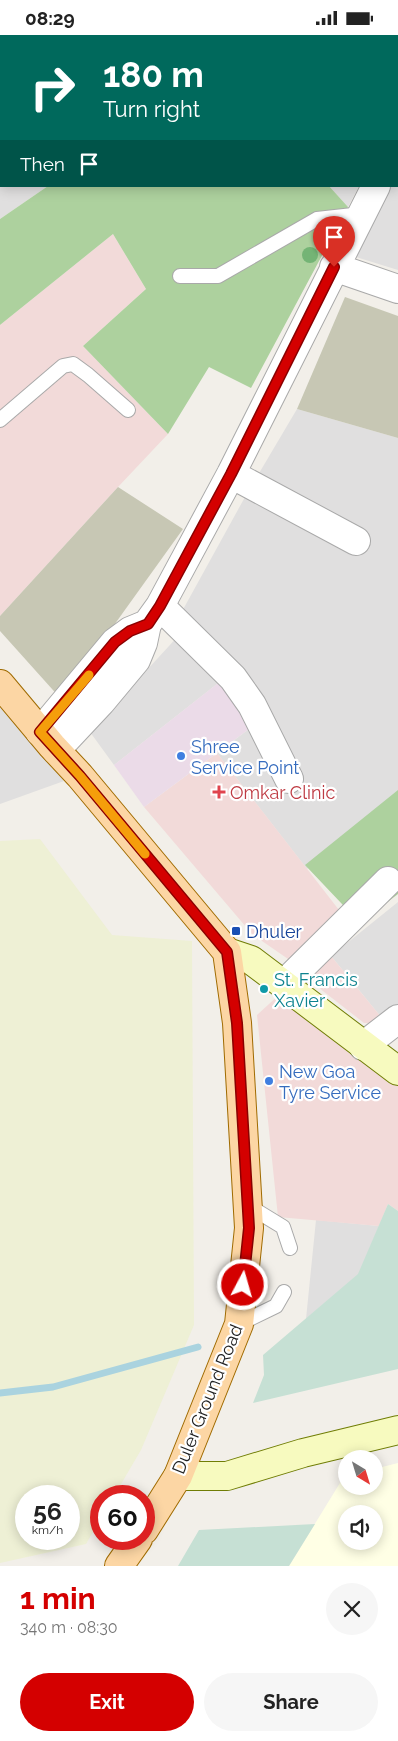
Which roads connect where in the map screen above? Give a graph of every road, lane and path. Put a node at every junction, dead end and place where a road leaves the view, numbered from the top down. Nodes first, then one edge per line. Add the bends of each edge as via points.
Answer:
1 (376, 187) edge
2 (362, 214) junction
3 (334, 267) junction
4 (180, 276) dead end
5 (398, 289) edge
6 (128, 410) dead end
7 (0, 420) edge
8 (231, 474) junction
9 (356, 541) dead end
10 (154, 615) junction
11 (0, 684) edge
12 (48, 741) junction
13 (289, 779) dead end
14 (388, 881) dead end
15 (227, 952) junction
16 (284, 984) junction
17 (398, 1019) edge
18 (363, 1045) junction
19 (398, 1071) edge
20 (247, 1205) junction
21 (290, 1248) dead end
22 (284, 1292) dead end
23 (239, 1324) junction
24 (398, 1430) edge
25 (178, 1476) junction
26 (155, 1513) edge
27 (130, 1550) edge
28 (119, 1566) edge

1 - 2 street
2 - 3 street
2 - 4 lane via 317,219 218,275
3 - 5 street
3 - 8 street
6 - 7 lane via 73,364 63,366
8 - 9 street
8 - 10 street
10 - 12 street via 115,642
10 - 13 street via 233,678 252,705
11 - 12 main road
12 - 15 main road
14 - 16 street
15 - 16 street via 251,960
15 - 20 main road, Duler Ground Road via 237,1023
16 - 18 street
17 - 18 street
18 - 19 street
20 - 21 lane via 283,1227
20 - 23 main road, Duler Ground Road via 249,1228
22 - 23 lane via 276,1306
23 - 25 main road, Duler Ground Road
24 - 25 street via 227,1476
25 - 26 main road, Duler Ground Road
27 - 28 main road

